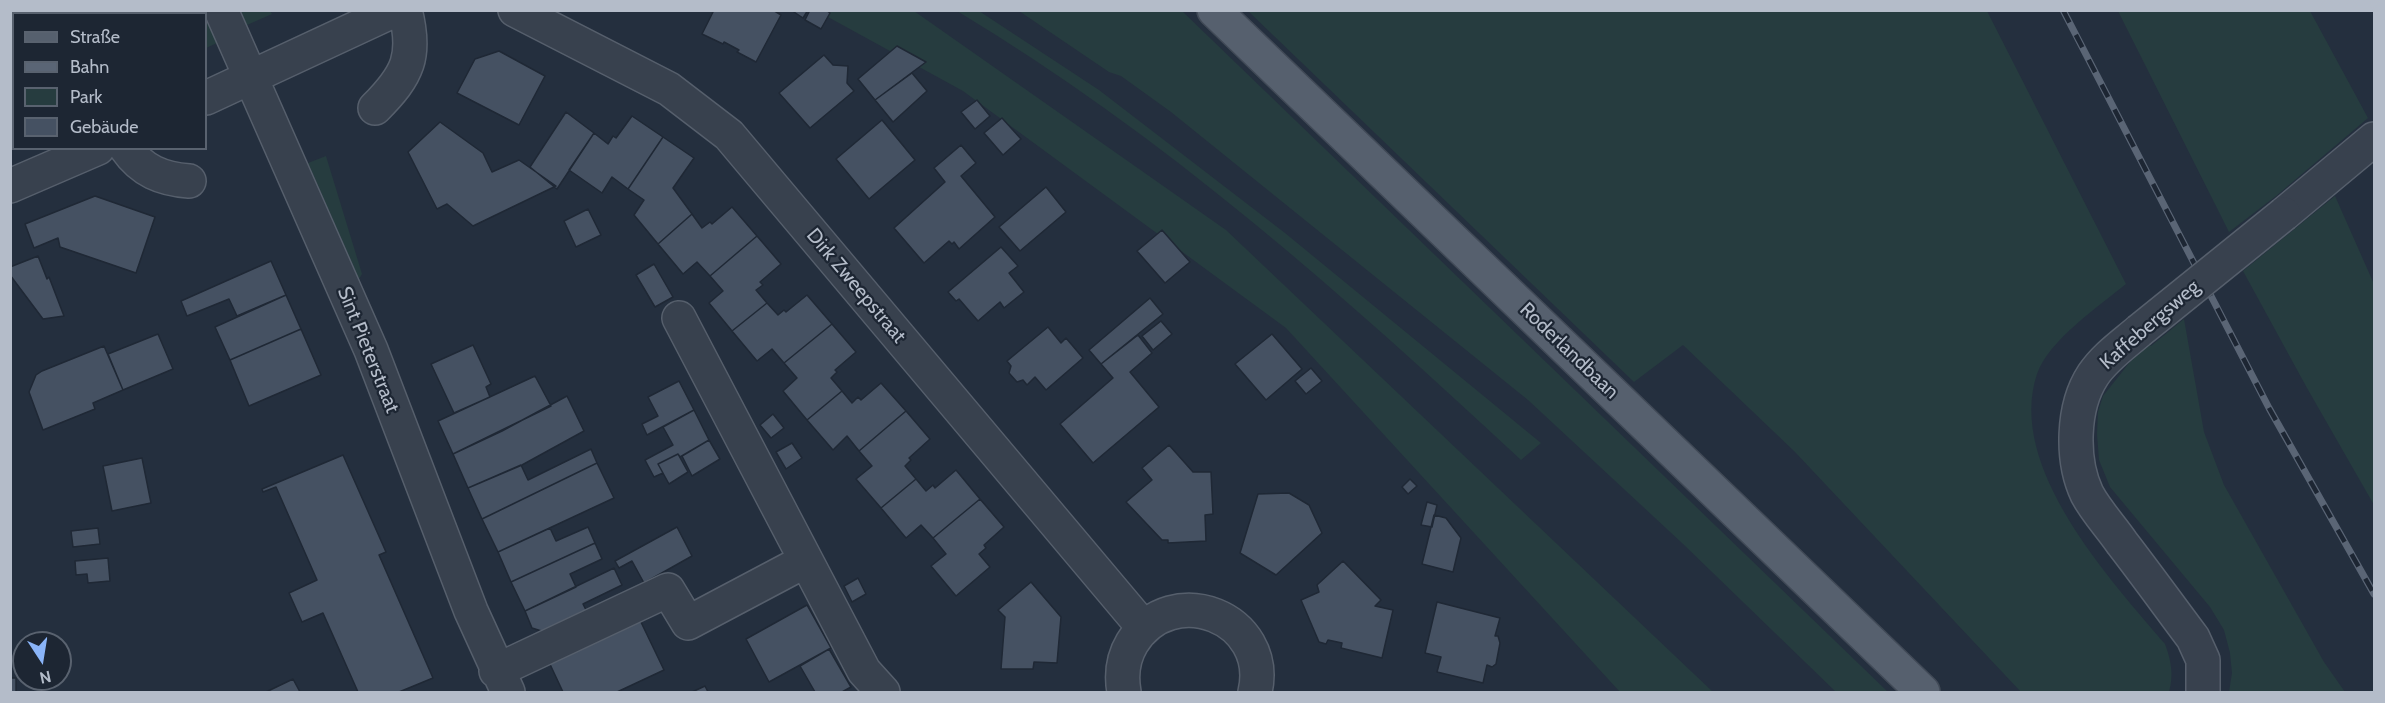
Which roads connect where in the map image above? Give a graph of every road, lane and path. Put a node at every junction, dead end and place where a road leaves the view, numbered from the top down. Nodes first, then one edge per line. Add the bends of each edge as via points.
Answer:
1 (221, 10) edge
2 (395, 10) edge
3 (405, 10) edge
4 (514, 10) edge
5 (1214, 10) edge
6 (251, 76) junction
7 (207, 98) edge
8 (375, 108) dead end
9 (2374, 139) edge
10 (93, 150) edge
11 (128, 150) edge
12 (189, 181) dead end
13 (10, 186) edge
14 (679, 318) dead end
15 (805, 561) junction
16 (1144, 628) junction
17 (502, 682) edge
18 (883, 693) edge
19 (1124, 693) edge
20 (1255, 693) edge
21 (1923, 693) edge
22 (2203, 693) edge

1 - 6 street, Sint Pieterstraat
2 - 6 street
3 - 8 street via 411,33 409,60 404,75
4 - 16 street, Dirk Zweepstraat via 669,89 729,135
5 - 21 main road, Roderlandbaan
6 - 7 street
6 - 17 street, Sint Pieterstraat via 371,350
9 - 22 street, Kaffebergsweg, bridge via 2109,357 2093,375 2081,404 2076,437 2088,496 2193,638 2204,660
10 - 13 street
11 - 12 street via 145,169 172,180
14 - 15 street
15 - 17 street via 688,624 668,590
15 - 18 street via 864,671
16 - 19 street via 1126,656
16 - 20 street via 1162,616 1183,610 1205,612 1225,620 1242,634 1253,653

